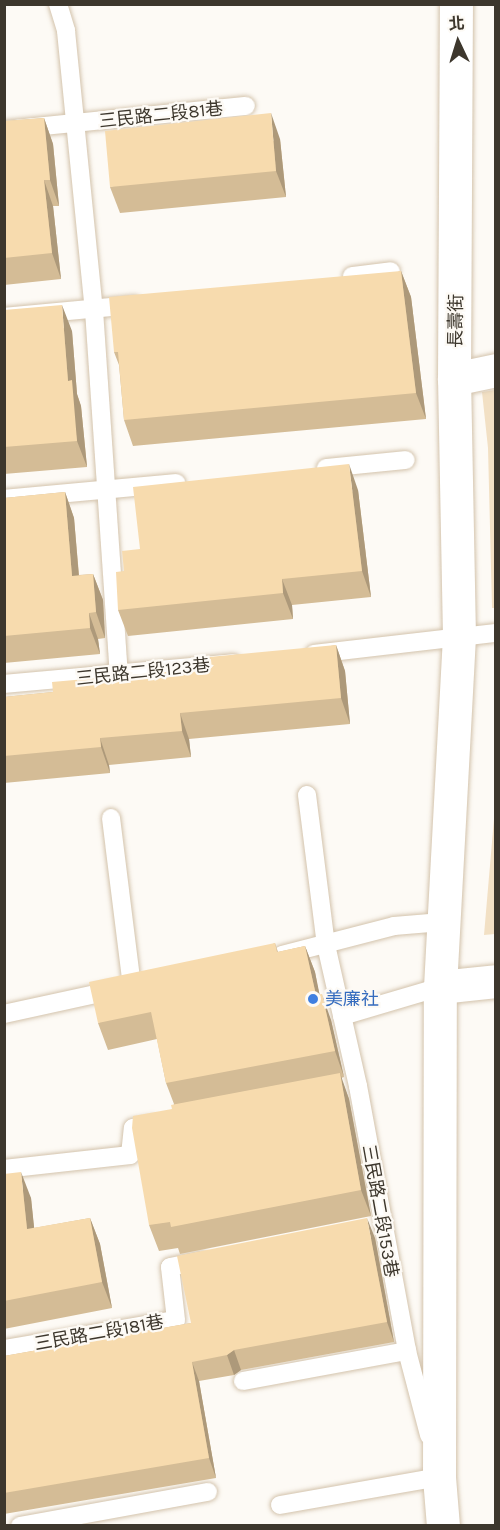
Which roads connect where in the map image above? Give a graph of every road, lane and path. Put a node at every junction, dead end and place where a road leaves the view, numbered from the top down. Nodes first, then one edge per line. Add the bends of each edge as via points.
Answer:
1 (58, 4) edge
2 (456, 4) edge
3 (246, 106) dead end
4 (76, 124) junction
5 (4, 130) edge
6 (391, 271) edge
7 (334, 278) edge
8 (151, 302) edge
9 (94, 310) junction
10 (4, 317) edge
11 (495, 370) edge
12 (454, 379) junction
13 (406, 460) dead end
14 (313, 469) edge
15 (197, 480) edge
16 (105, 490) junction
17 (4, 499) edge
18 (495, 633) edge
19 (459, 637) junction
20 (291, 656) edge
21 (246, 661) edge
22 (119, 675) junction
23 (4, 684) edge
24 (307, 795) dead end
25 (111, 818) dead end
26 (442, 922) junction
27 (326, 945) junction
28 (269, 957) edge
29 (155, 981) edge
30 (495, 981) edge
31 (132, 986) junction
32 (440, 987) junction
33 (4, 1014) edge
34 (342, 1016) junction
35 (358, 1086) junction
36 (335, 1090) edge
37 (166, 1122) edge
38 (4, 1169) edge
39 (218, 1258) edge
40 (4, 1349) edge
41 (407, 1351) junction
42 (243, 1381) dead end
43 (439, 1477) junction
44 (208, 1492) dead end
45 (280, 1505) dead end
46 (20, 1526) edge
47 (443, 1526) edge

1 - 4 lane, 三民路二段81巷 via 66,32
2 - 12 street, 長壽街
3 - 4 lane, 三民路二段81巷
4 - 5 lane, 三民路二段81巷
4 - 9 lane
6 - 7 lane
8 - 9 lane
9 - 10 lane
9 - 16 lane
11 - 12 street
12 - 19 street, 長壽街
13 - 14 lane
15 - 16 lane
16 - 17 lane
16 - 22 lane
18 - 19 lane
19 - 20 lane
19 - 26 street, 長壽街
21 - 22 lane, 三民路二段123巷
22 - 23 lane, 三民路二段123巷
24 - 27 lane, 三民路二段153巷
25 - 31 lane
26 - 27 lane via 394,926
26 - 32 street, 長壽街
27 - 28 lane
27 - 34 lane, 三民路二段153巷
29 - 31 lane
30 - 32 street
31 - 33 lane
32 - 34 lane
32 - 43 street, 長壽街
34 - 35 lane, 三民路二段153巷
35 - 36 lane
35 - 41 lane, 三民路二段153巷 via 376,1226
37 - 38 lane via 133,1128 130,1155
39 - 40 lane, 三民路二段181巷 via 170,1267 176,1320
41 - 42 lane
41 - 43 lane, 三民路二段153巷
43 - 45 lane
43 - 47 street, 長壽街
44 - 46 lane

